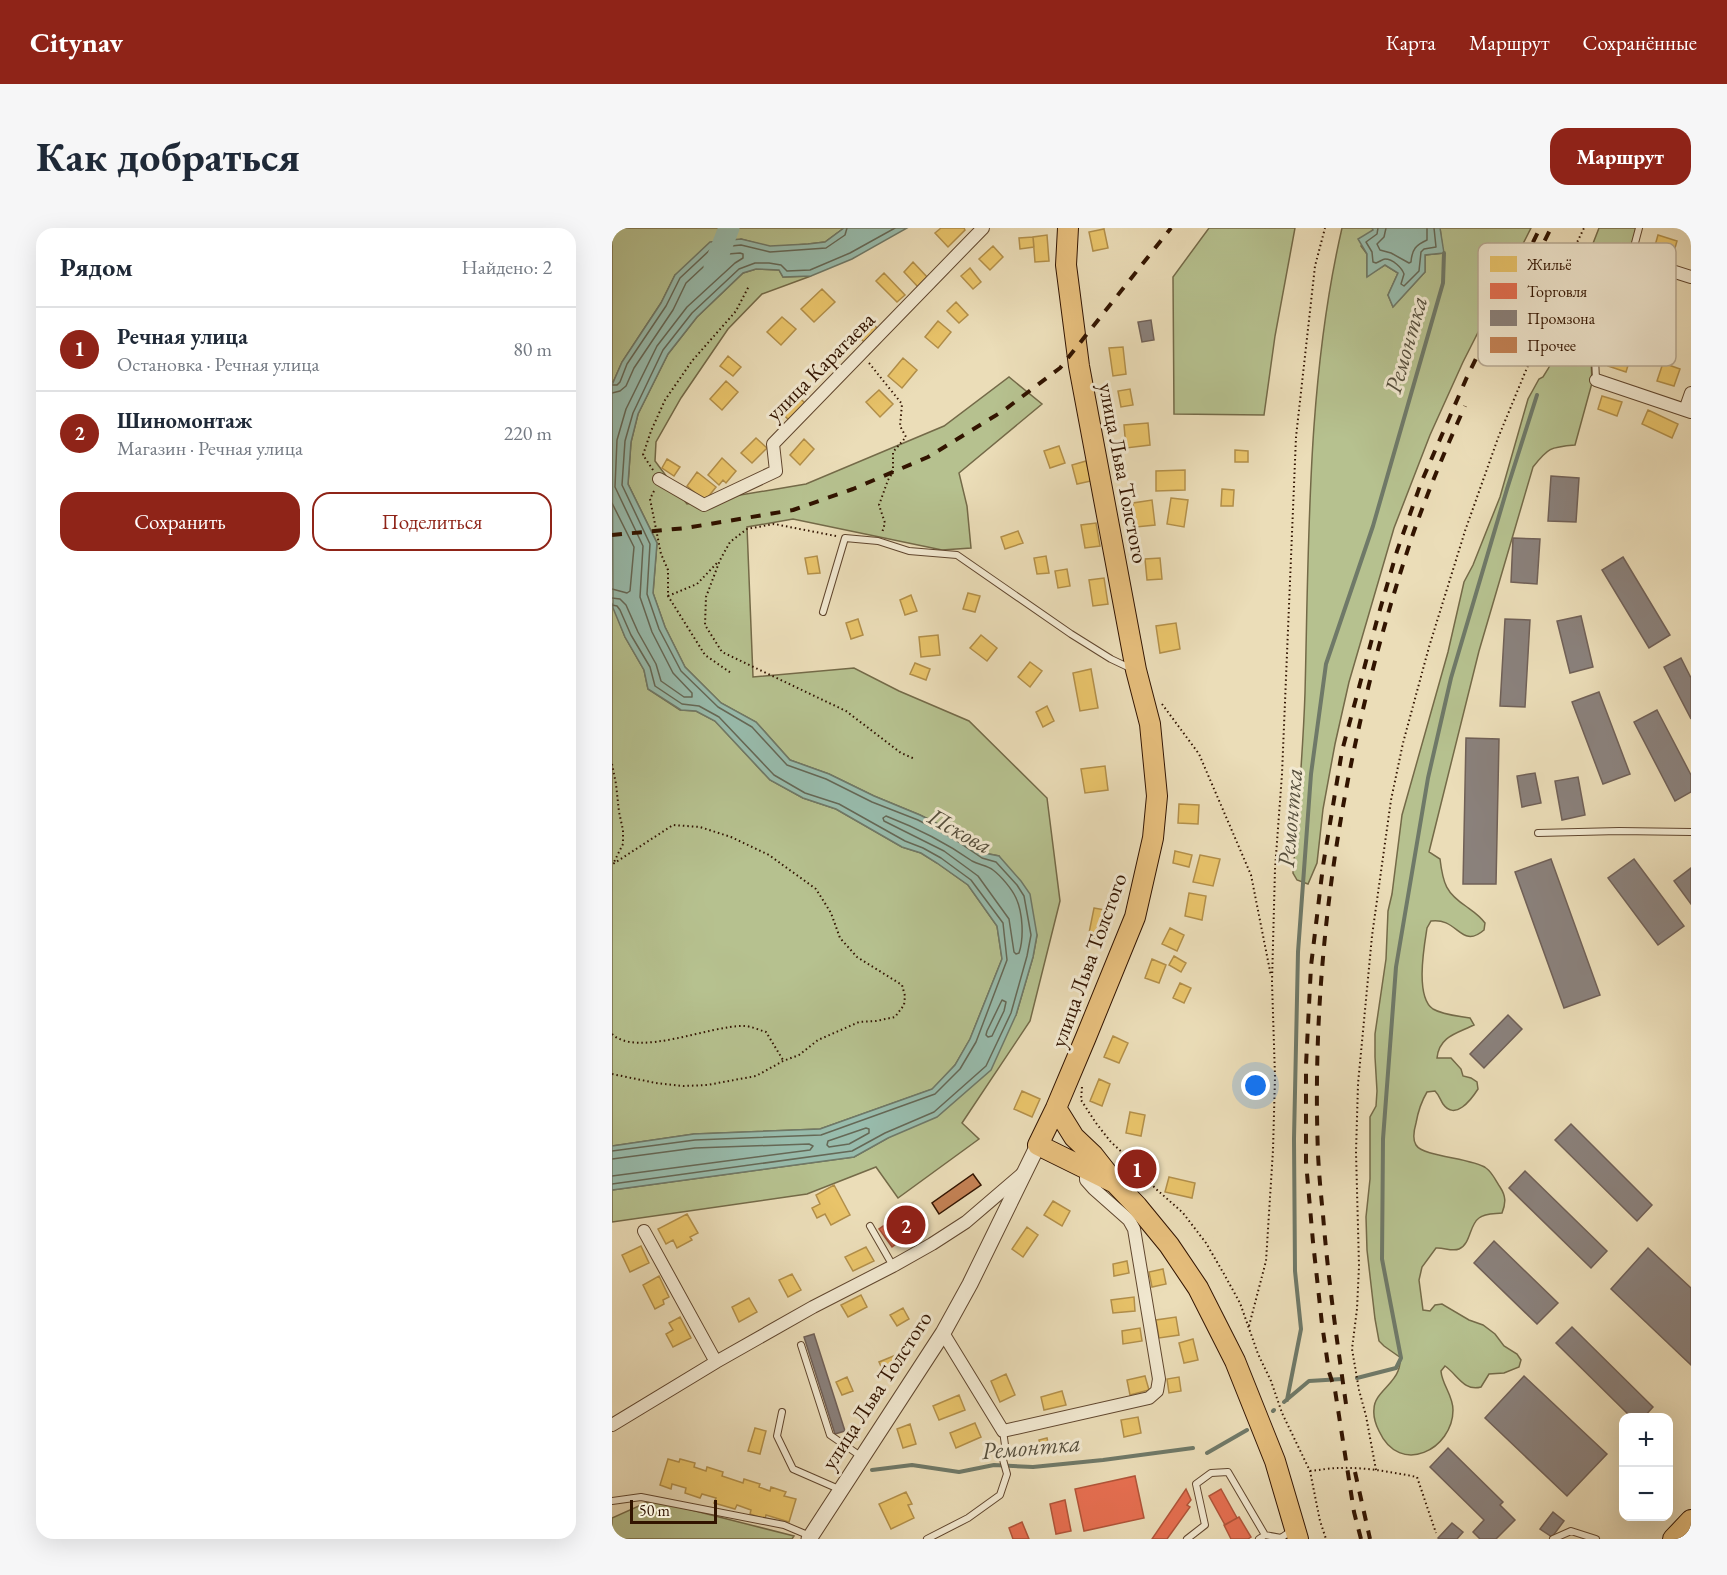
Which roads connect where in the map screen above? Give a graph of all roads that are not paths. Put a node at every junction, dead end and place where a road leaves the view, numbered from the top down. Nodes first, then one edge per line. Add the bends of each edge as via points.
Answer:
1 (984, 228) edge
2 (1068, 228) edge
3 (1639, 228) edge
4 (1635, 243) edge
5 (1676, 272) edge
6 (1691, 277) edge
7 (1595, 366) edge
8 (1596, 380) joint
9 (1691, 393) edge
10 (1688, 411) edge
11 (659, 478) road end
12 (824, 612) dead end
13 (1136, 670) junction
14 (1691, 832) edge
15 (1538, 833) dead end
16 (1056, 1108) junction
17 (1038, 1145) junction
18 (1086, 1169) junction
19 (1024, 1172) junction
20 (1115, 1183) junction
21 (870, 1226) dead end
22 (644, 1232) dead end
23 (893, 1266) junction
24 (943, 1333) junction
25 (801, 1345) dead end
26 (716, 1362) junction
27 (782, 1412) dead end
28 (612, 1425) edge
29 (1003, 1431) junction
30 (862, 1457) junction
31 (841, 1490) junction
32 (612, 1501) edge
33 (1691, 1520) edge
34 (1296, 1534) edge
35 (1262, 1537) edge
36 (810, 1538) edge
37 (927, 1539) edge
38 (1188, 1539) edge
39 (1553, 1539) edge
40 (1596, 1539) edge
41 (1672, 1539) edge

1 - 11 street, улица Каратаева via 773,444 776,471 704,505
2 - 13 main road, улица Льва Толстого via 1066,265 1079,366
3 - 4 lane
5 - 6 street
7 - 8 lane
8 - 10 street
9 - 10 street
12 - 13 lane via 845,538 878,541 909,551 957,555 1071,634
13 - 16 main road, улица Льва Толстого via 1150,724 1155,764 1154,838 1135,917
14 - 15 lane
16 - 17 main road, улица Льва Толстого
16 - 20 main road via 1074,1137
17 - 18 main road
17 - 19 street, улица Льва Толстого
18 - 20 main road
18 - 29 street via 1086,1180 1130,1220 1134,1229 1159,1386 1149,1398
19 - 23 street via 966,1222
19 - 24 street, улица Льва Толстого
20 - 34 main road via 1155,1228 1198,1288 1235,1361 1275,1461
21 - 23 lane
22 - 26 street
23 - 26 street
24 - 29 street
24 - 30 street, улица Льва Толстого
25 - 30 lane via 830,1435
26 - 28 street
27 - 31 lane via 777,1436 793,1469
29 - 37 lane via 1002,1456 1007,1474 1000,1495 968,1518
30 - 31 street, улица Льва Толстого
31 - 36 street, улица Льва Толстого
32 - 36 lane via 641,1497 784,1525
33 - 41 main road
34 - 35 lane
35 - 38 lane via 1228,1472 1211,1473 1196,1484 1204,1525
39 - 40 lane via 1571,1531

